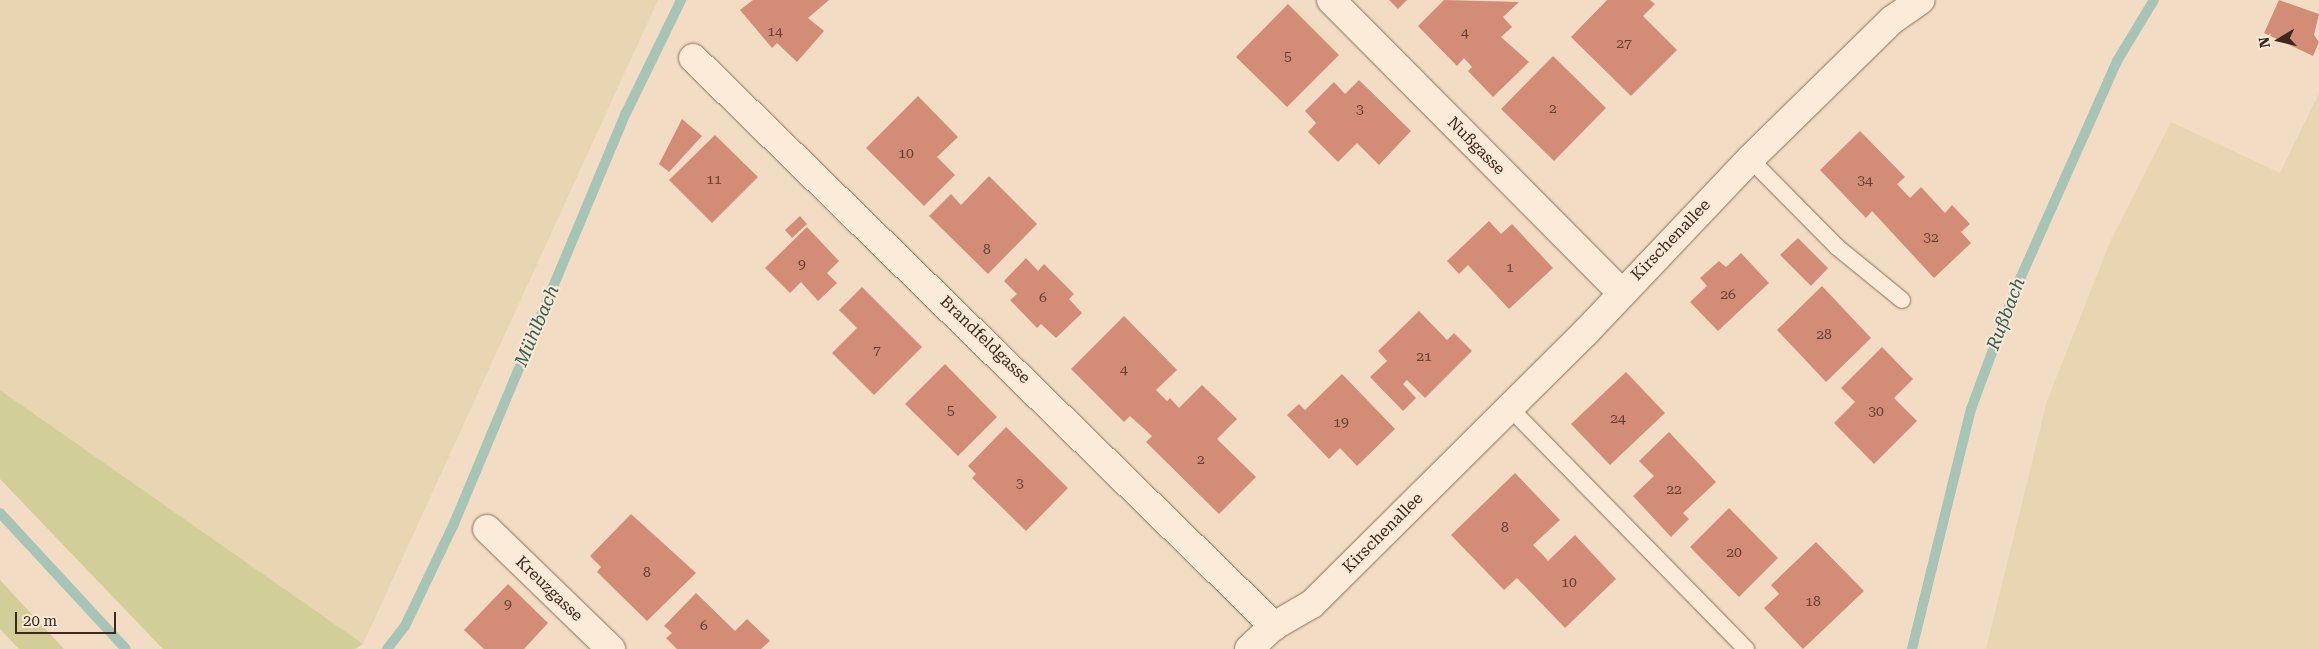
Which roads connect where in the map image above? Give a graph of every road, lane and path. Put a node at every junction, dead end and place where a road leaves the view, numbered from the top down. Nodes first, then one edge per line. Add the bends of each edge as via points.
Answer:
1 (1332, 0) edge
2 (1917, 1) edge
3 (693, 58) dead end
4 (1750, 159) junction
5 (1621, 292) junction
6 (1902, 300) dead end
7 (1509, 407) junction
8 (487, 529) dead end
9 (1274, 626) junction
10 (611, 649) edge
11 (1249, 649) edge
12 (1746, 649) edge

1 - 5 street, Nußgasse
2 - 4 street, Kirschenallee via 1892,20
3 - 9 street, Brandfeldgasse
4 - 5 street, Kirschenallee
4 - 6 lane via 1837,247
5 - 7 street, Kirschenallee
7 - 9 street, Kirschenallee via 1312,604
7 - 12 lane
8 - 10 street, Kreuzgasse
9 - 11 street, Kirschenallee

